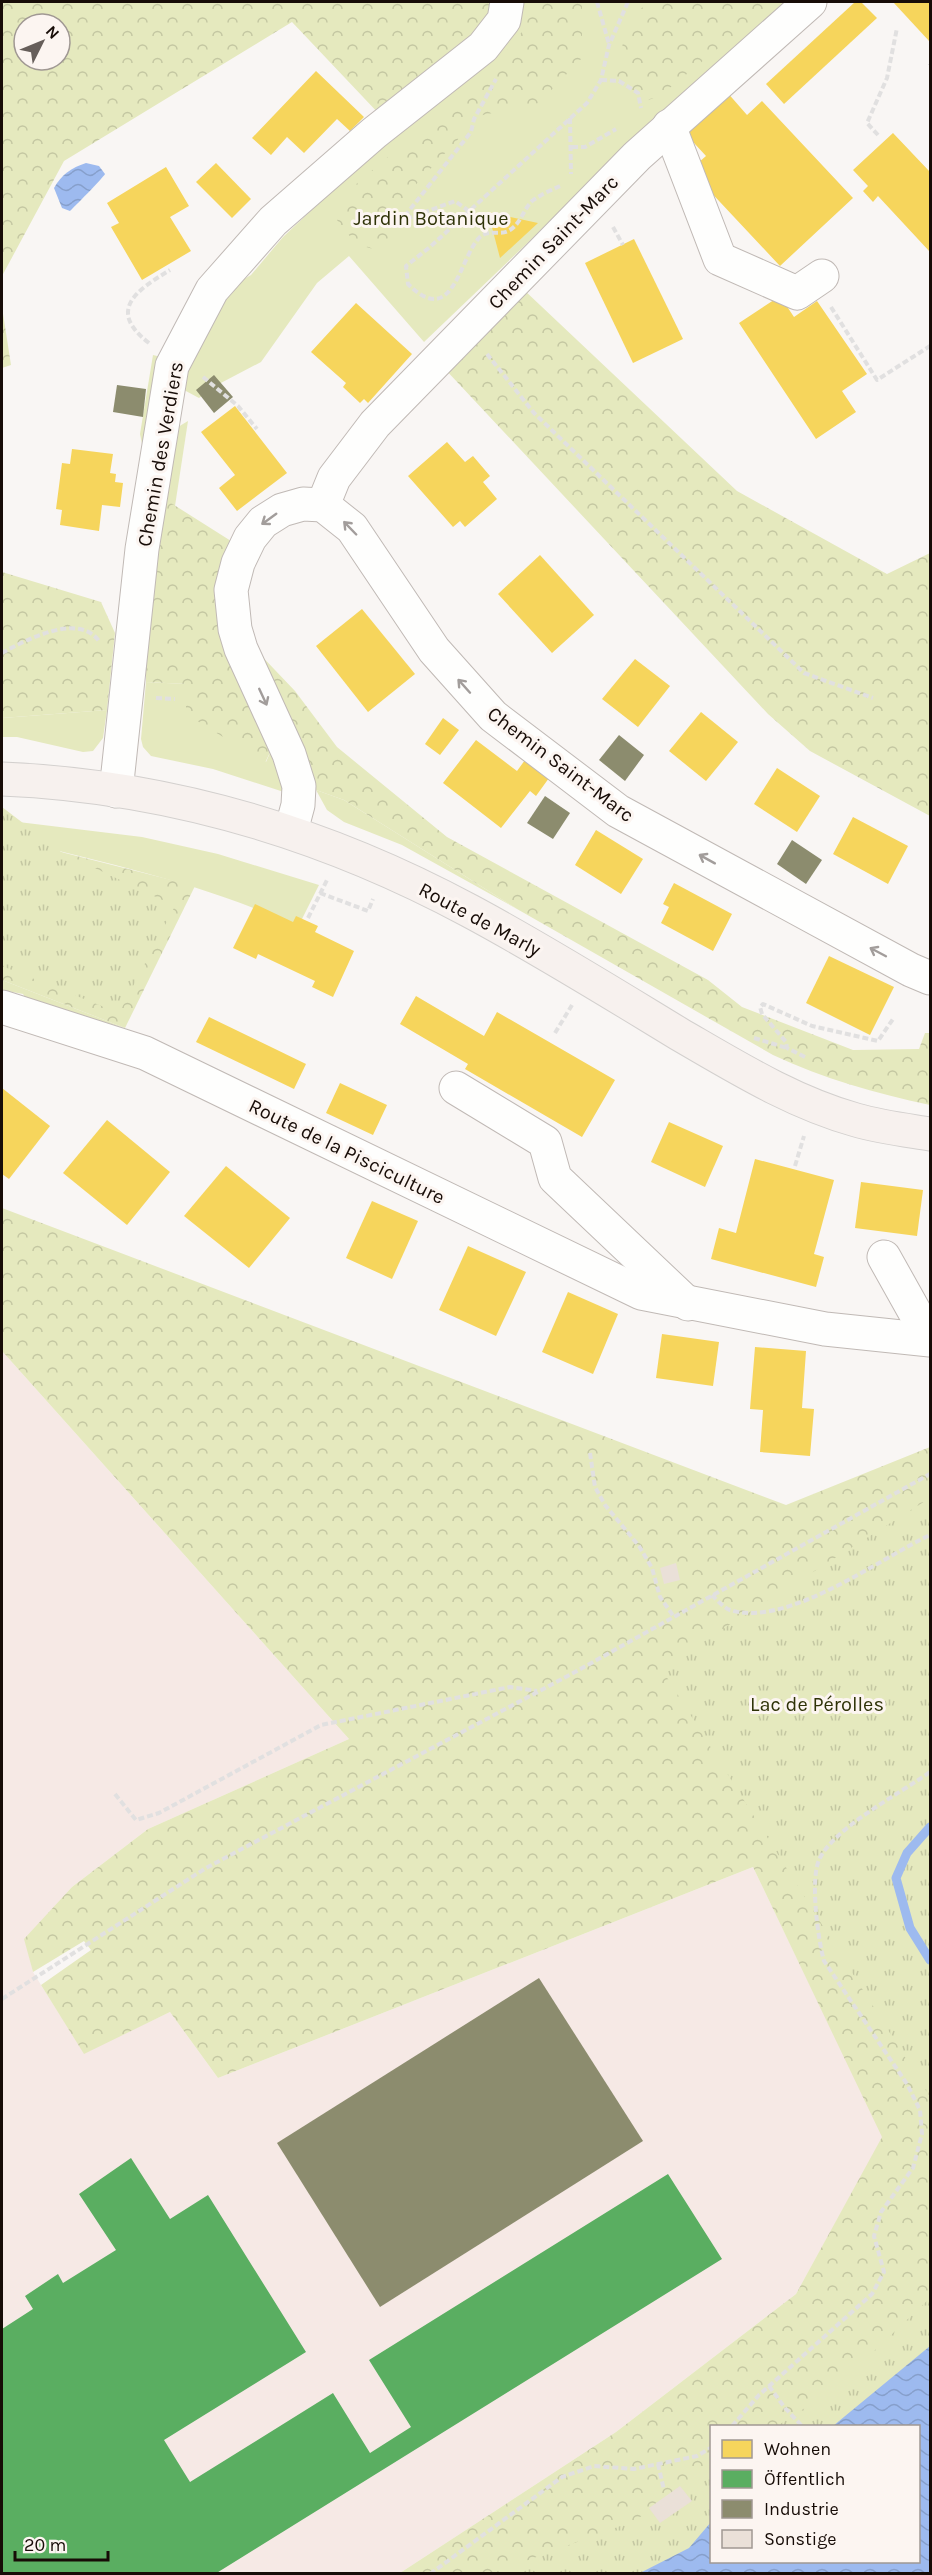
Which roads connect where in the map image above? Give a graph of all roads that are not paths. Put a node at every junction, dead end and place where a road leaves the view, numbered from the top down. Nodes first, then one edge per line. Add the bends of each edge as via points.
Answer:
1 (507, 2) edge
2 (810, 2) edge
3 (669, 126) junction
4 (818, 279) road end
5 (323, 505) junction
6 (2, 779) edge
7 (116, 791) junction
8 (291, 831) junction
9 (930, 978) edge
10 (2, 1008) edge
11 (456, 1088) dead end
12 (930, 1134) edge
13 (884, 1257) dead end
14 (688, 1304) junction
15 (930, 1326) edge
16 (930, 1340) edge

1 - 7 street, Chemin des Verdiers via 504,20 483,47 374,133 273,221 212,290 179,351 172,366 142,549
2 - 3 street, Chemin Saint-Marc
3 - 4 street via 720,259 797,293
3 - 5 street, Chemin Saint-Marc via 375,424 334,478
5 -> 8 street via 303,504 282,510 263,522 238,563 231,590 241,649 289,754 299,786
9 -> 5 street, Chemin Saint-Marc via 618,811 493,716 434,650 352,528
6 - 7 main road, Route de Marly
7 - 8 main road, Route de Marly via 179,801
8 - 12 main road, Route de Marly via 344,850 470,910 756,1080 855,1120
10 - 14 street, Route de la Pisciculture via 145,1053 640,1293
11 - 14 street via 545,1142 555,1178
13 - 15 street via 917,1316
14 - 16 street, Route de la Pisciculture via 825,1329

